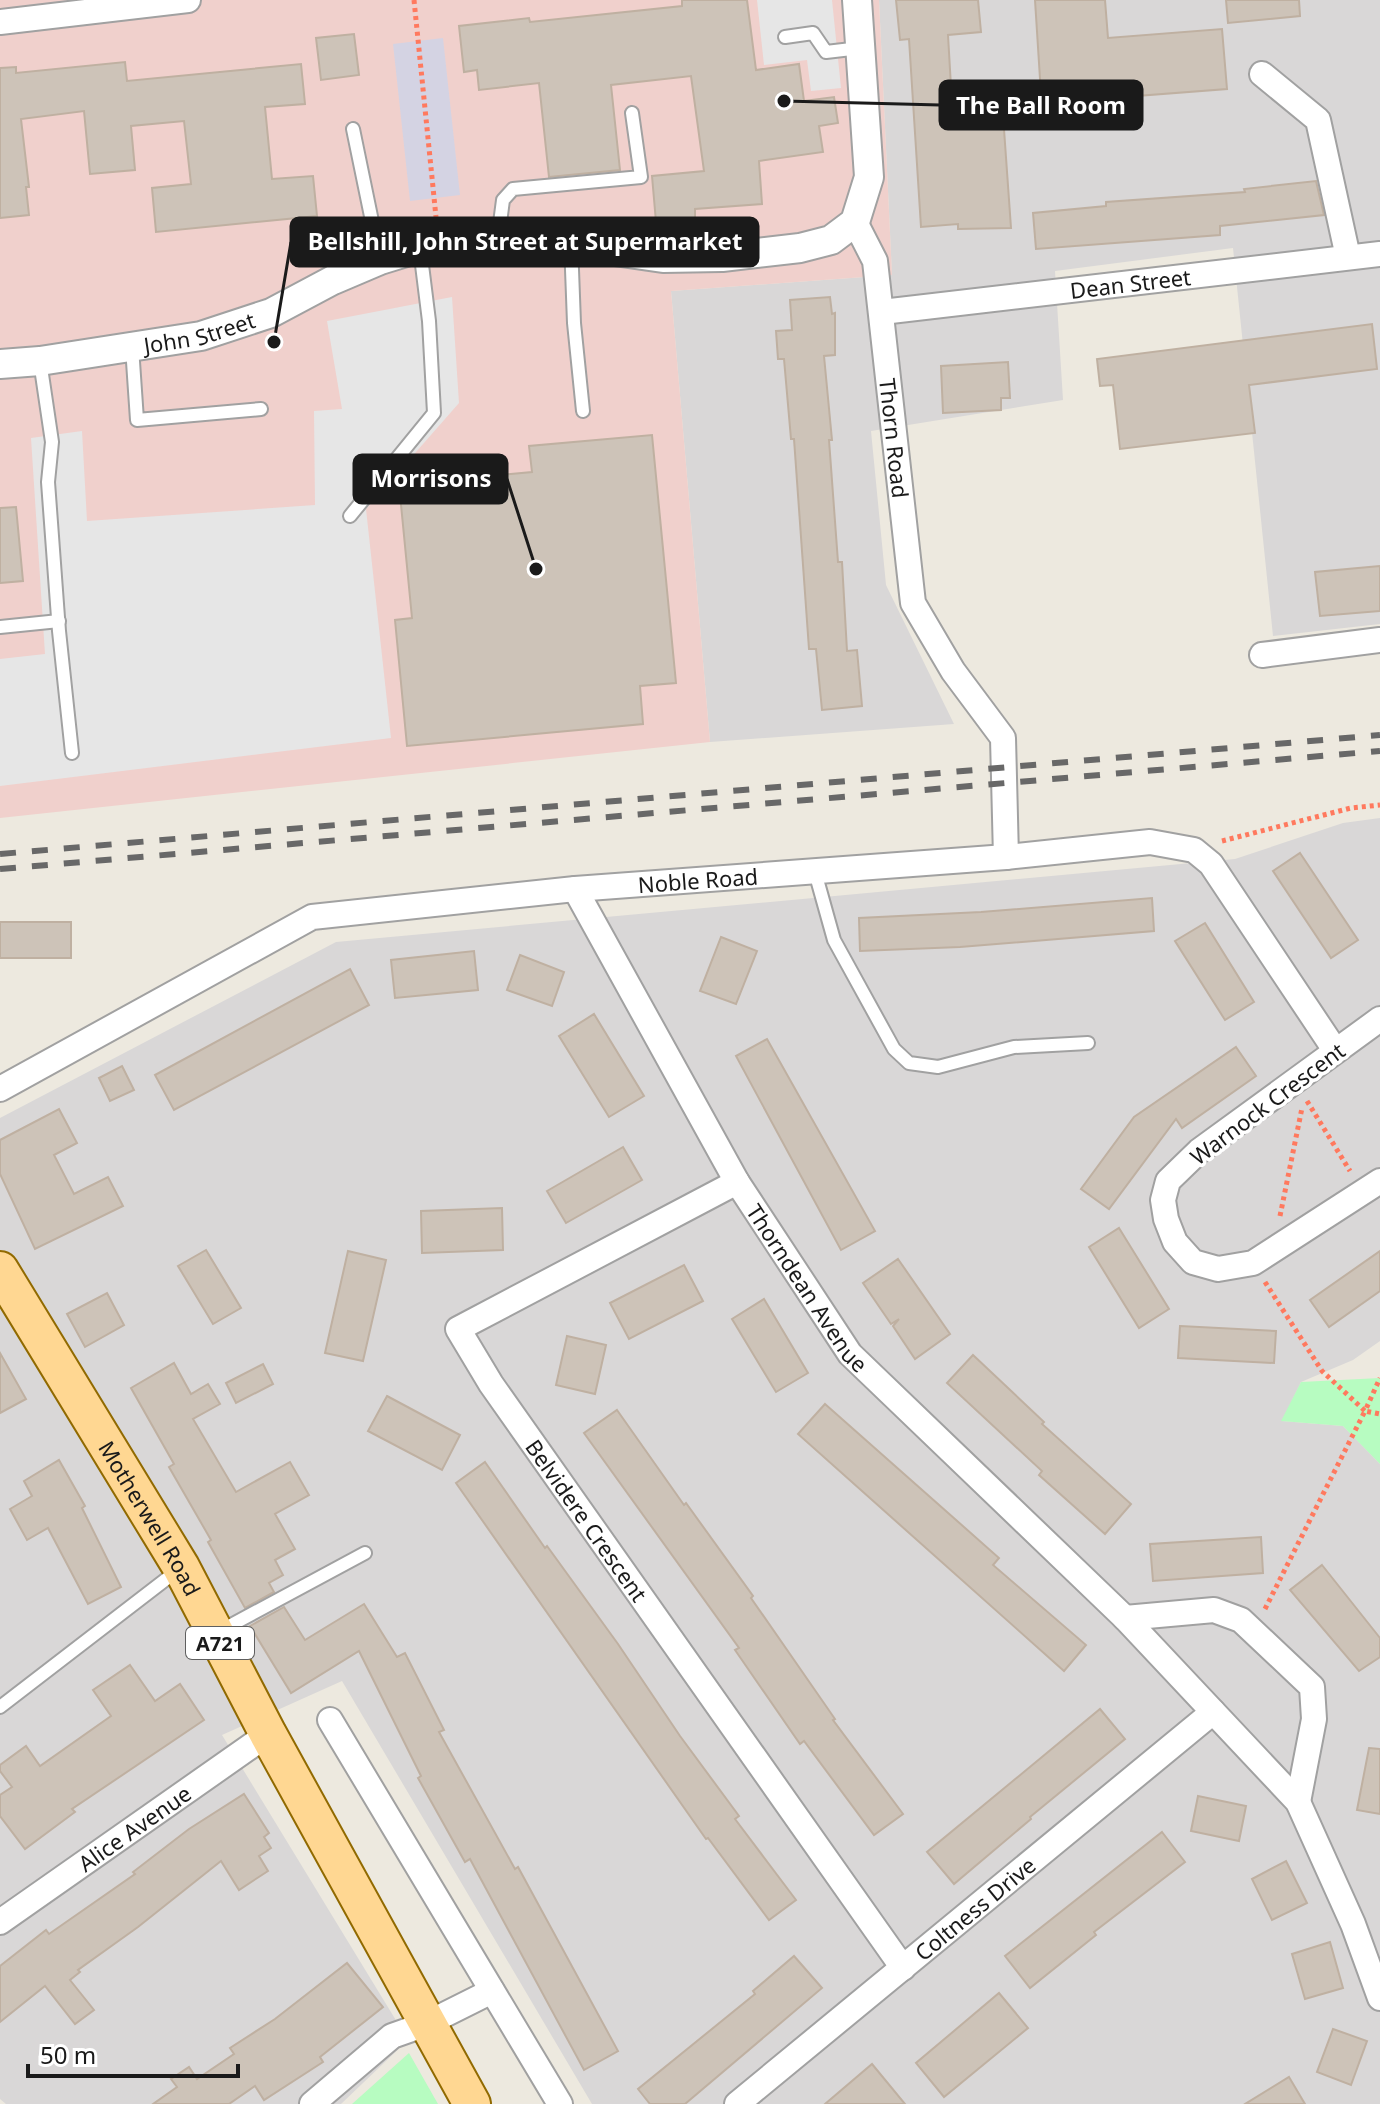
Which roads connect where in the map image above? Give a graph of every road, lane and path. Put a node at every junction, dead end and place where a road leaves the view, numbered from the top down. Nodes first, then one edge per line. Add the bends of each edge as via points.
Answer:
1 (188, 0) edge
2 (414, 0) edge
3 (857, 0) edge
4 (0, 22) edge
5 (785, 37) dead end
6 (860, 48) junction
7 (1262, 74) dead end
8 (632, 113) dead end
9 (353, 129) dead end
10 (855, 222) junction
11 (498, 238) junction
12 (571, 243) junction
13 (433, 244) junction
14 (1380, 254) edge
15 (1348, 257) junction
16 (380, 260) junction
17 (882, 312) junction
18 (132, 347) junction
19 (40, 361) junction
20 (0, 364) edge
21 (261, 409) dead end
22 (583, 411) dead end
23 (350, 516) dead end
24 (59, 621) junction
25 (0, 627) edge
26 (1380, 640) edge
27 (1262, 655) dead end
28 (72, 753) dead end
29 (1380, 805) edge
30 (1194, 850) junction
31 (1006, 857) junction
32 (815, 872) junction
33 (575, 889) junction
34 (1380, 1019) edge
35 (1088, 1043) dead end
36 (1335, 1050) junction
37 (0, 1089) edge
38 (1305, 1097) dead end
39 (737, 1182) junction
40 (1372, 1186) edge
41 (0, 1270) edge
42 (1380, 1414) edge
43 (365, 1553) dead end
44 (181, 1567) junction
45 (1125, 1618) junction
46 (1246, 1624) junction
47 (216, 1634) junction
48 (0, 1707) edge
49 (1213, 1712) junction
50 (330, 1720) dead end
51 (268, 1734) junction
52 (1298, 1802) junction
53 (0, 1922) edge
54 (903, 1968) junction
55 (492, 1991) junction
56 (1380, 1998) edge
57 (426, 2024) junction
58 (312, 2104) edge
59 (472, 2104) edge
60 (560, 2104) edge
61 (737, 2104) edge

1 - 4 street
2 - 13 path via 436,220
3 - 6 street
5 - 6 lane via 813,33 826,52
6 - 10 street via 869,177
7 - 15 street via 1318,120
8 - 11 lane via 641,177 513,189 503,200
9 - 16 lane
10 - 12 street, John Street via 831,240 722,257 663,258
10 - 17 street, Thorn Road via 875,261
11 - 12 street, John Street
11 - 13 street, John Street
12 - 22 lane
13 - 16 street, John Street
13 - 23 lane via 429,321 434,413
14 - 15 street, Dean Street
15 - 17 street, Dean Street
16 - 18 street, John Street via 271,313 201,336
17 - 31 street, Thorn Road via 913,603 953,671 1003,738
18 - 19 street, John Street
18 - 21 lane via 137,420
19 - 20 street, John Street
19 - 24 lane via 52,442 48,482
24 - 25 lane
24 - 28 lane
26 - 27 street
29 - 30 path
30 - 31 street, Noble Road via 1150,842
30 - 36 street via 1211,864
31 - 32 street, Noble Road
32 - 33 street, Noble Road
32 - 35 lane via 834,940 894,1049 909,1063 938,1067 1014,1047
33 - 37 street, Noble Road via 312,917
33 - 39 street, Thorndean Avenue
34 - 36 street, Warnock Crescent
36 - 40 street, Warnock Crescent via 1199,1151 1168,1181 1166,1219 1175,1242 1193,1262 1218,1269 1253,1263
38 - 40 path
39 - 45 street, Thorndean Avenue via 850,1354
39 - 54 street, Belvidere Crescent via 458,1329 491,1384
41 - 44 main road, Motherwell Road / A721
42 - 46 path via 1365,1411 1264,1612
43 - 47 lane
44 - 47 main road, Motherwell Road / A721
44 - 48 lane
45 - 46 street via 1214,1610
45 - 49 street, Thorndean Avenue
46 - 52 street via 1312,1687 1314,1719
47 - 51 main road, Motherwell Road / A721
49 - 52 street, Thorndean Avenue
49 - 54 street, Coltness Drive
50 - 55 street
51 - 53 street, Alice Avenue
51 - 57 main road, Motherwell Road / A721
52 - 56 street, Thorndean Avenue
54 - 61 street, Coltness Drive
55 - 57 street
55 - 60 street
57 - 58 street via 392,2036
57 - 59 main road, Motherwell Road / A721

